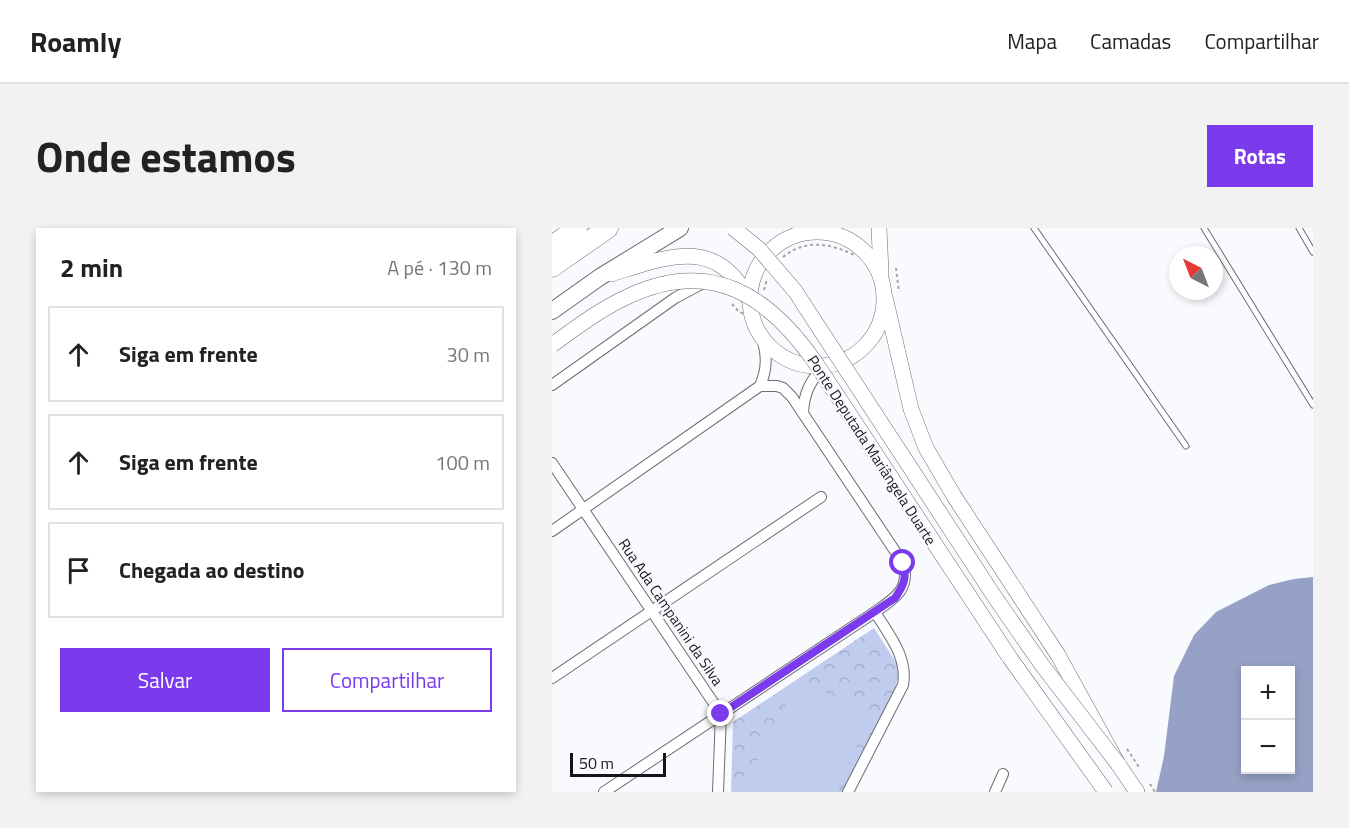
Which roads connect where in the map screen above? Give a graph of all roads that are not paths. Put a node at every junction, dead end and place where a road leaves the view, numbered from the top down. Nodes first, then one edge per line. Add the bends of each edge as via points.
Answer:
1 (577, 228) edge
2 (608, 228) edge
3 (680, 228) edge
4 (732, 228) edge
5 (785, 228) edge
6 (879, 228) edge
7 (1034, 228) edge
8 (1204, 228) edge
9 (1299, 228) edge
10 (842, 231) edge
11 (804, 233) junction
12 (552, 246) edge
13 (1313, 252) edge
14 (552, 267) edge
15 (600, 277) junction
16 (882, 278) junction
17 (736, 279) junction
18 (885, 297) junction
19 (750, 303) junction
20 (553, 311) edge
21 (761, 335) junction
22 (552, 345) edge
23 (827, 365) junction
24 (552, 385) edge
25 (760, 386) junction
26 (1313, 405) edge
27 (803, 413) junction
28 (1186, 446) dead end
29 (552, 463) edge
30 (821, 498) dead end
31 (583, 510) junction
32 (552, 531) edge
33 (652, 611) junction
34 (875, 612) junction
35 (552, 678) edge
36 (721, 714) junction
37 (1118, 764) junction
38 (1003, 774) dead end
39 (604, 792) edge
40 (718, 792) edge
41 (848, 792) edge
42 (995, 792) edge
43 (1106, 792) edge
44 (1137, 792) edge

1 - 12 highway
2 - 14 highway
3 - 15 main road
4 - 37 main road, Ponte Deputada Mariângela Duarte, bridge via 759,249 795,291 993,596
5 - 11 main road
6 - 16 main road
7 - 28 lane
8 - 26 lane
9 - 13 lane
10 - 11 main road
10 - 16 main road via 872,258
11 - 19 main road via 781,242 764,258 753,280
15 - 17 main road via 692,256 714,261
15 - 20 main road
16 - 18 main road
17 - 19 main road
17 - 24 street via 711,281 684,292
18 - 23 main road via 880,324 864,347 853,356
18 - 37 main road, Ponte Deputada Mariângela Duarte, bridge via 915,422 932,459 1058,655
19 - 21 main road
21 - 23 main road via 785,358 804,365
21 - 25 street via 767,367
22 - 43 main road, Ponte Deputada Mariângela Duarte, bridge via 619,301 654,286 717,284 747,294 767,307 815,362 1010,658
23 - 27 street via 811,381
25 - 27 street via 783,388
25 - 31 street
27 - 34 street via 903,563 906,575 902,588
29 - 31 street, Rua Ada Campanini da Silva
30 - 33 street
31 - 32 street
31 - 33 street, Rua Ada Campanini da Silva
33 - 35 street
33 - 36 street, Rua Ada Campanini da Silva
34 - 36 street
34 - 41 street via 901,655 905,675
36 - 39 street
36 - 40 street
37 - 44 main road, Ponte Deputada Mariângela Duarte
38 - 42 street

